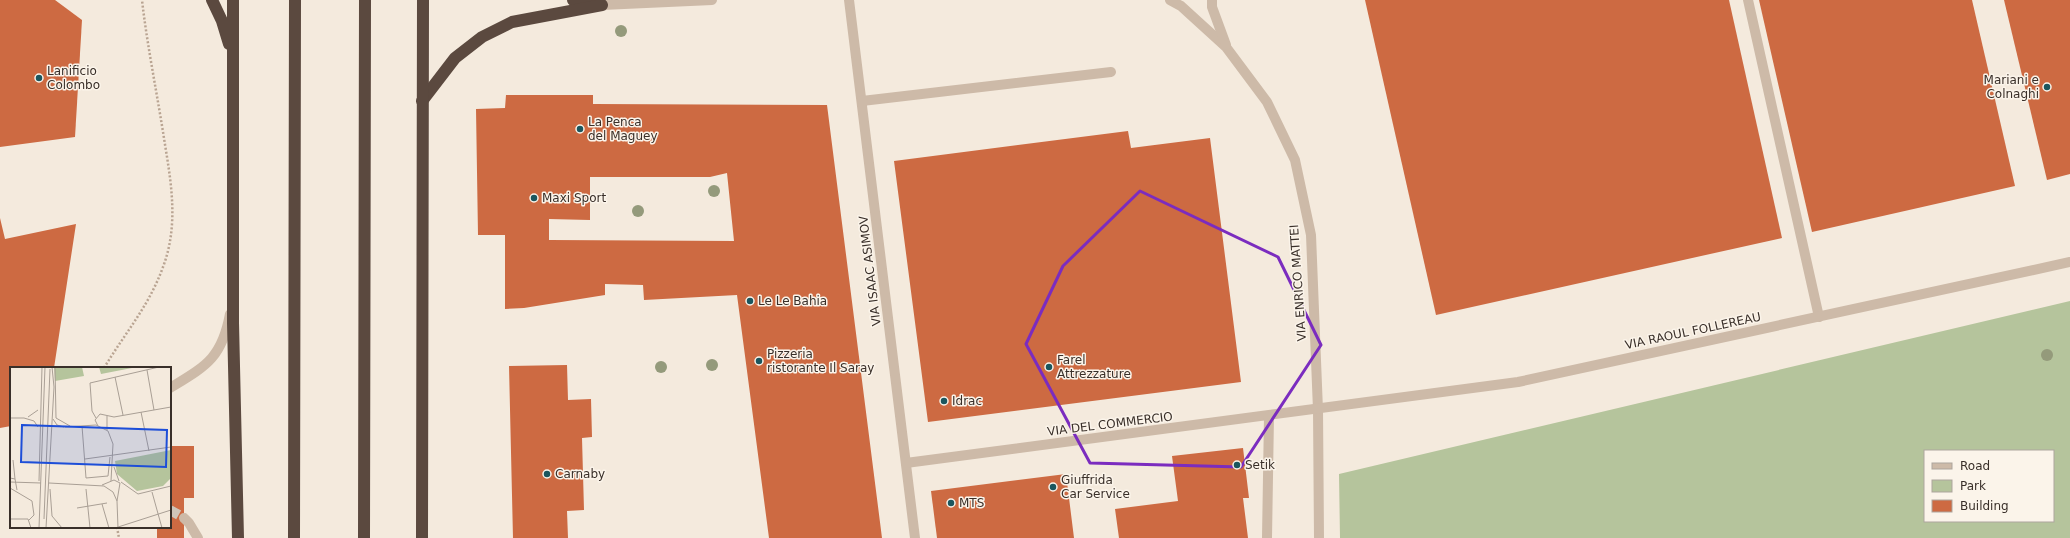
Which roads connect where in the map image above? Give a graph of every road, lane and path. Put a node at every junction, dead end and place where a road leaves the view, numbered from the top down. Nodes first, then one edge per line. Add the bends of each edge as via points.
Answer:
1 (142, 0) edge
2 (212, 0) edge
3 (233, 0) edge
4 (295, 0) edge
5 (364, 0) edge
6 (423, 0) edge
7 (573, 0) edge
8 (712, 0) edge
9 (849, 0) edge
10 (1170, 0) edge
11 (1212, 0) edge
12 (1748, 0) edge
13 (692, 1) edge
14 (602, 5) junction
15 (1226, 47) junction
16 (1111, 72) dead end
17 (233, 73) junction
18 (422, 101) junction
19 (862, 101) junction
20 (2070, 262) edge
21 (233, 284) junction
22 (1819, 317) junction
23 (105, 367) edge
24 (171, 387) edge
25 (1318, 410) junction
26 (1269, 416) junction
27 (906, 463) junction
28 (184, 518) tunnel mouth
29 (117, 528) edge
30 (119, 538) edge
31 (198, 538) edge
32 (238, 538) edge
33 (294, 538) edge
34 (364, 538) edge
35 (422, 538) edge
36 (915, 538) edge
37 (1267, 538) edge
38 (1319, 538) edge

1 - 23 path via 170,175 172,227 166,257 152,294
2 - 17 highway via 222,21
3 - 17 highway
4 - 33 highway
5 - 34 highway
6 - 18 highway
7 - 14 highway
8 - 13 street
9 - 19 street, VIA ISAAC ASIMOV
10 - 15 street, VIA ENRICO MATTEI via 1181,6
11 - 15 street, VIA ENRICO MATTEI
12 - 22 street
13 - 14 street
14 - 18 highway via 512,22 482,37 455,58
15 - 25 street, VIA ENRICO MATTEI via 1267,102 1296,160 1311,235
16 - 19 street
17 - 21 highway
18 - 35 highway
19 - 27 street, VIA ISAAC ASIMOV
20 - 22 street, VIA RAOUL FOLLEREAU
21 - 24 street via 228,322 217,352 203,368
21 - 32 highway
22 - 25 street, VIA RAOUL FOLLEREAU via 1518,382
25 - 26 street, VIA DEL COMMERCIO
25 - 38 street, VIA ENRICO MATTEI
26 - 27 street, VIA DEL COMMERCIO
26 - 37 street
27 - 36 street, VIA ISAAC ASIMOV
28 - 31 street via 190,523
29 - 30 path

